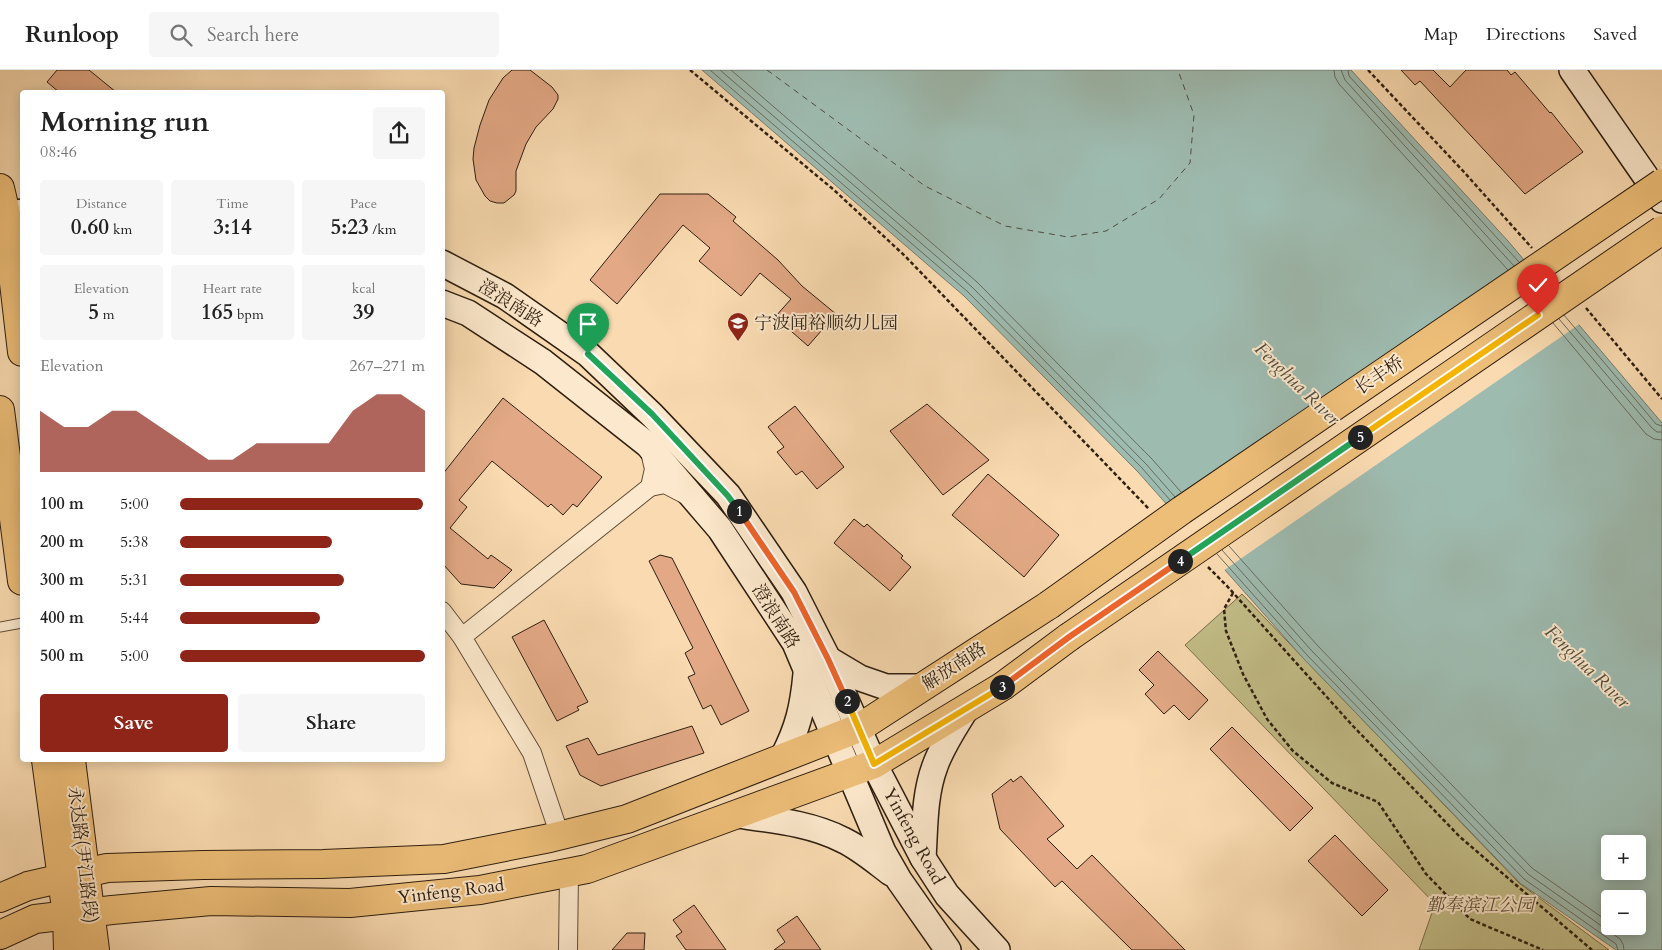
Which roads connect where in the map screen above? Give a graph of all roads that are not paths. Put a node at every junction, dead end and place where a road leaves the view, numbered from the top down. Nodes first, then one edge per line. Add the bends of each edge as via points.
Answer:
1 (1572, 70) edge
2 (1662, 183) edge
3 (0, 188) edge
4 (1662, 200) edge
5 (13, 214) edge
6 (1662, 230) edge
7 (445, 265) edge
8 (445, 304) edge
9 (20, 321) edge
10 (0, 410) edge
11 (648, 445) junction
12 (650, 487) junction
13 (694, 498) junction
14 (20, 565) edge
15 (1049, 605) joint
16 (445, 615) edge
17 (20, 623) edge
18 (0, 627) edge
19 (462, 637) junction
20 (828, 659) junction
21 (806, 669) junction
22 (921, 688) junction
23 (966, 708) junction
24 (859, 728) junction
25 (834, 738) junction
26 (783, 757) junction
27 (46, 762) edge
28 (71, 762) edge
29 (862, 769) junction
30 (737, 816) junction
31 (560, 836) junction
32 (923, 858) junction
33 (569, 873) junction
34 (74, 876) junction
35 (900, 880) junction
36 (0, 898) edge
37 (78, 914) junction
38 (0, 936) edge
39 (68, 950) edge
40 (95, 950) edge
41 (568, 950) edge
42 (948, 950) edge
43 (997, 950) edge

1 - 4 main road
2 - 15 main road, 长丰桥, bridge via 1182,510
3 - 5 main road
5 - 9 main road
6 - 23 main road, bridge via 1069,637 1003,686
7 - 20 main road, 澄浪南路 via 505,296 588,354 652,414 728,496 794,592
8 - 11 main road, 澄浪南路 via 468,313 543,362
10 - 14 main road
11 - 12 street via 654,469
11 - 13 main road, 澄浪南路
12 - 13 street via 665,484
12 - 19 street
13 - 21 main road, 澄浪南路 via 720,529 779,618
15 - 22 main road, 解放南路
16 - 19 street
17 - 18 lane
19 - 31 street via 532,753
20 - 22 main road via 860,678 886,687
20 - 24 main road, 澄浪南路
21 - 25 main road, 澄浪南路
21 - 26 main road via 803,704 793,738
22 - 24 main road, 解放南路
23 - 29 main road
23 - 32 main road via 934,767 926,802
24 - 25 main road, Yinfeng Road
24 - 29 main road, Yinfeng Road
25 - 26 main road, Yinfeng Road
25 - 29 main road, Yinfeng Road
26 - 31 main road, Yinfeng Road via 626,819
27 - 34 main road, 永达路(尹江路段)
28 - 34 main road, 永达路(尹江路段)
29 - 30 main road, Yinfeng Road
29 - 32 main road, Yinfeng Road
29 - 35 main road, Yinfeng Road via 883,852
30 - 33 main road, Yinfeng Road
30 - 35 main road via 796,824 841,839
31 - 34 main road, Yinfeng Road via 444,859 107,868
32 - 43 main road, Yinfeng Road via 947,896
33 - 37 main road, Yinfeng Road via 480,890 350,903 211,901
33 - 41 street
34 - 36 main road, Yinfeng Road via 28,886
34 - 37 main road, 永达路(尹江路段)
35 - 42 main road, Yinfeng Road
37 - 38 main road, Yinfeng Road via 35,919
37 - 39 main road, 永达路(尹江路段)
37 - 40 main road, 永达路(尹江路段)

